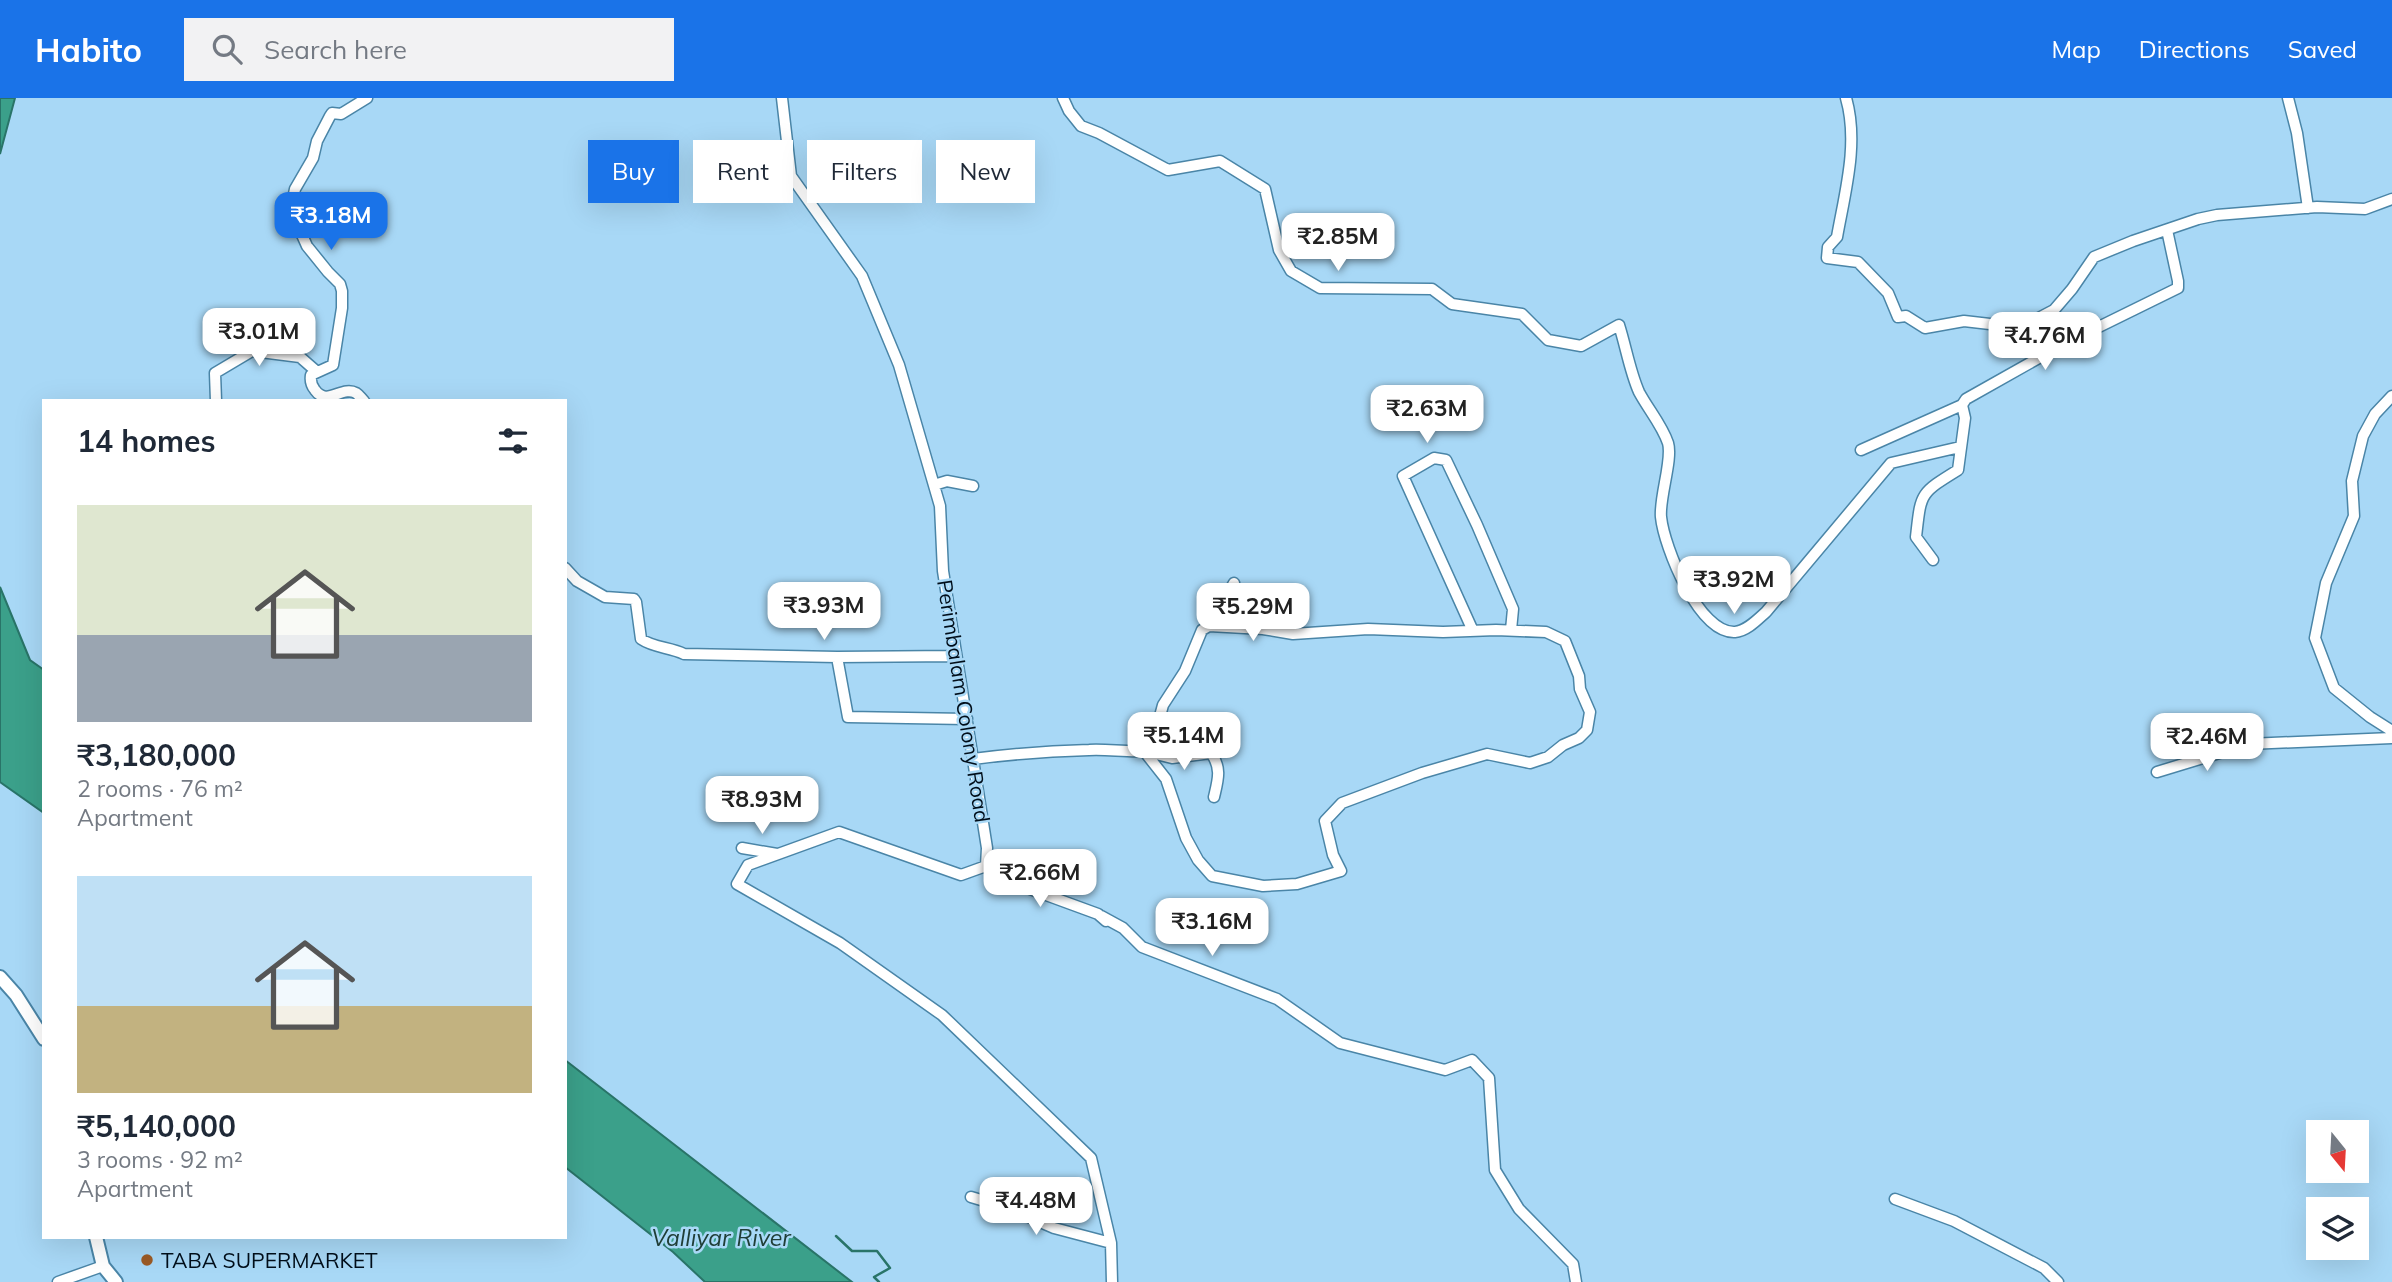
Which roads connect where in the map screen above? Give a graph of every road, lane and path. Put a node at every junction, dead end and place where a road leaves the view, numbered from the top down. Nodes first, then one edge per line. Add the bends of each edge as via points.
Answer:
1 (367, 98) edge
2 (782, 98) edge
3 (1063, 98) edge
4 (1846, 98) edge
5 (2288, 98) edge
6 (2392, 199) edge
7 (2308, 208) junction
8 (2167, 230) junction
9 (316, 371) junction
10 (2392, 396) edge
11 (216, 399) edge
12 (362, 399) edge
13 (1962, 405) junction
14 (2381, 408) junction
15 (2392, 411) edge
16 (1960, 447) junction
17 (1861, 450) dead end
18 (934, 485) junction
19 (973, 486) dead end
20 (1933, 560) dead end
21 (567, 570) edge
22 (1234, 583) dead end
23 (1209, 626) junction
24 (1473, 631) junction
25 (1511, 631) junction
26 (955, 656) junction
27 (836, 657) junction
28 (967, 719) junction
29 (2392, 731) edge
30 (2392, 738) edge
31 (1144, 751) junction
32 (973, 759) junction
33 (2157, 772) dead end
34 (1214, 797) dead end
35 (742, 848) dead end
36 (777, 855) junction
37 (986, 866) junction
38 (1101, 916) junction
39 (1111, 925) dead end
40 (0, 977) edge
41 (42, 1036) edge
42 (971, 1198) dead end
43 (1895, 1199) dead end
44 (96, 1239) edge
45 (1111, 1243) junction
46 (103, 1266) junction
47 (58, 1282) edge
48 (116, 1282) edge
49 (1112, 1282) edge
50 (1576, 1282) edge
51 (2058, 1282) edge

1 - 9 street via 341,114 332,113 295,189 294,208 302,234 311,253 340,284 343,298 332,365
2 - 18 street, Perimbalam Colony Road via 791,176 862,276 899,365
3 - 16 street via 1081,126 1168,170 1220,161 1265,189 1279,250 1290,271 1320,288 1432,289 1452,304 1522,314 1548,340 1581,346 1619,326 1638,389 1669,445 1661,516 1668,549 1681,580 1706,616 1724,630 1737,632 1749,627 1766,612 1891,463
4 - 8 street via 1852,119 1850,158 1837,237 1828,247 1827,258 1858,262 1888,293 1898,317 1906,316 1925,328 1964,321 2007,326 2031,323 2054,310 2094,257
5 - 7 street
6 - 7 street via 2365,209
7 - 8 street via 2217,215
8 - 13 street via 2178,288 2060,345
9 - 11 street via 300,357 252,351 215,373
9 - 12 street via 310,381 321,397 349,391
10 - 14 street
13 - 16 street via 1965,418
13 - 17 street
14 - 15 street
14 - 29 street via 2363,436 2352,481 2354,516 2326,583 2315,638 2334,688
16 - 20 street via 1958,470 1929,488 1920,503 1916,537
18 - 19 street via 947,481
18 - 26 street, Perimbalam Colony Road
21 - 27 street via 605,597 634,599 646,643 695,655
22 - 23 street
23 - 24 street via 1293,634 1368,629
23 - 31 street via 1202,630 1185,671 1163,705
24 - 25 street
24 - 25 street via 1403,477 1434,458 1446,460 1477,525 1513,608
25 - 31 street via 1546,632 1564,641 1590,712 1587,730 1548,757 1530,763 1487,754 1342,803 1325,821 1341,871 1297,884 1263,886 1212,876 1186,838 1166,779
26 - 27 street
26 - 28 street, Perimbalam Colony Road
27 - 28 street via 848,717
28 - 32 street, Perimbalam Colony Road
30 - 33 street via 2249,744
31 - 32 street via 1020,753
31 - 34 street via 1172,758 1211,753 1219,774
32 - 37 street, Perimbalam Colony Road
35 - 36 street
36 - 37 street via 839,832 961,875
36 - 45 street via 748,865 737,884 840,943 942,1015 985,1055 1091,1158
37 - 38 street via 1027,888
38 - 39 street
38 - 50 street via 1123,928 1142,947 1277,999 1340,1043 1445,1070 1472,1060 1489,1077 1495,1170 1519,1209 1573,1264
40 - 41 main road
42 - 45 street
43 - 51 street via 1954,1221 2044,1268
44 - 46 main road
45 - 49 street
46 - 47 street
46 - 48 main road

